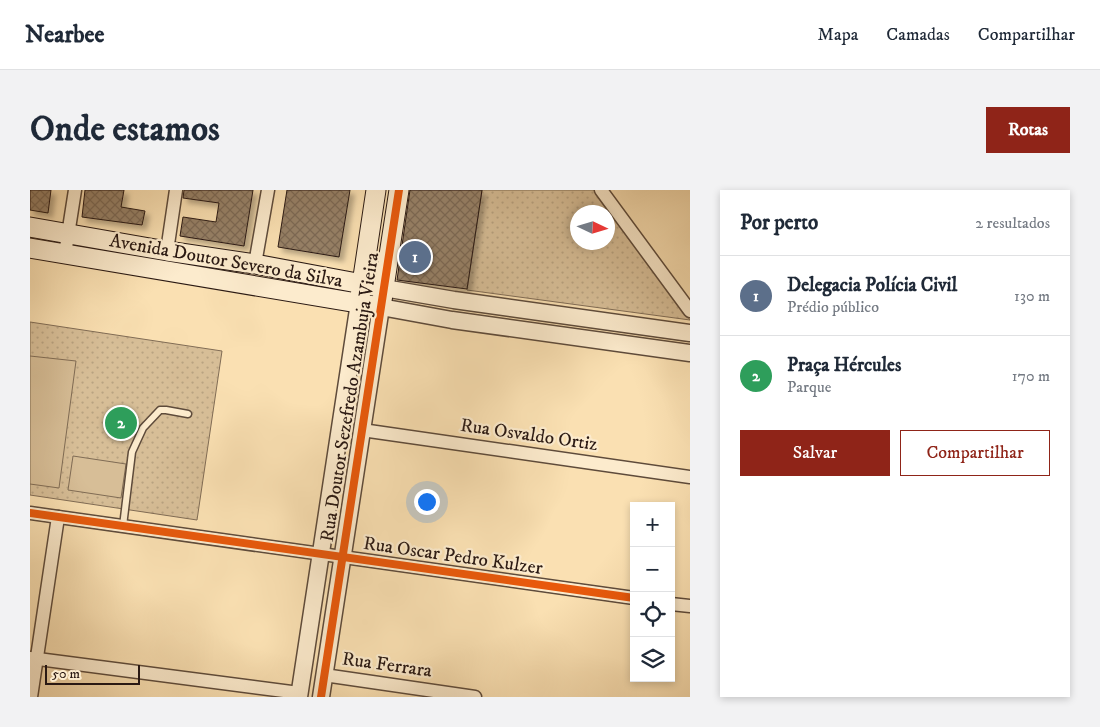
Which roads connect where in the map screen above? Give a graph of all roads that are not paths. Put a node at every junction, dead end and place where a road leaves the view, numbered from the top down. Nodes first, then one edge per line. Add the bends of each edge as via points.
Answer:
1 (75, 190) edge
2 (176, 190) edge
3 (268, 190) edge
4 (376, 190) edge
5 (399, 190) edge
6 (601, 190) edge
7 (30, 227) edge
8 (68, 232) junction
9 (30, 248) edge
10 (167, 251) junction
11 (65, 254) junction
12 (256, 264) junction
13 (362, 285) junction
14 (384, 288) junction
15 (454, 300) junction
16 (359, 303) junction
17 (381, 307) junction
18 (690, 311) edge
19 (452, 320) junction
20 (690, 333) edge
21 (690, 354) edge
22 (188, 414) dead end
23 (362, 430) junction
24 (690, 477) edge
25 (30, 513) edge
26 (58, 517) junction
27 (123, 526) junction
28 (320, 554) junction
29 (342, 557) junction
30 (630, 597) edge
31 (675, 604) edge
32 (690, 606) edge
33 (33, 658) edge
34 (324, 675) junction
35 (299, 695) edge
36 (31, 697) edge
37 (321, 697) edge
38 (474, 697) edge

1 - 8 street
2 - 10 street
3 - 12 street
4 - 13 main road, Rua Doutor Sezefredo Azambuja Vieira
5 - 14 main road, Rua Doutor Sezefredo Azambuja Vieira
6 - 18 street
7 - 8 main road, Avenida Doutor Severo da Silva
8 - 10 main road, Avenida Doutor Severo da Silva
8 - 11 street
9 - 11 main road, Avenida Doutor Severo da Silva
10 - 12 main road, Avenida Doutor Severo da Silva
11 - 16 main road, Avenida Doutor Severo da Silva
12 - 13 main road, Avenida Doutor Severo da Silva
13 - 14 main road, Avenida Doutor Severo da Silva
13 - 16 main road, Rua Doutor Sezefredo Azambuja Vieira
14 - 15 street, Avenida Doutor Severo da Silva
14 - 17 main road, Rua Doutor Sezefredo Azambuja Vieira
15 - 19 street
15 - 20 street, Avenida Doutor Severo da Silva
16 - 17 main road, Avenida Doutor Severo da Silva
16 - 28 street, Rua Doutor Sezefredo Azambuja Vieira
17 - 19 street, Avenida Doutor Severo da Silva
17 - 23 street, Rua Doutor Sezefredo Azambuja Vieira
19 - 21 street, Avenida Doutor Severo da Silva
22 - 27 lane via 160,410 144,428 132,452
23 - 24 street, Rua Osvaldo Ortiz
23 - 29 street, Rua Doutor Sezefredo Azambuja Vieira
25 - 26 street, Rua Oscar Pedro Kulzer
26 - 27 street, Rua Oscar Pedro Kulzer
26 - 33 street
27 - 28 street, Rua Oscar Pedro Kulzer
28 - 29 street, Rua Oscar Pedro Kulzer
28 - 35 street, Rua Doutor Sezefredo Azambuja Vieira
29 - 30 street, Rua Oscar Pedro Kulzer
29 - 34 street, Rua Doutor Sezefredo Azambuja Vieira
31 - 32 street
33 - 35 street
33 - 36 street
34 - 37 street, Rua Doutor Sezefredo Azambuja Vieira
34 - 38 street, Rua Ferrara

